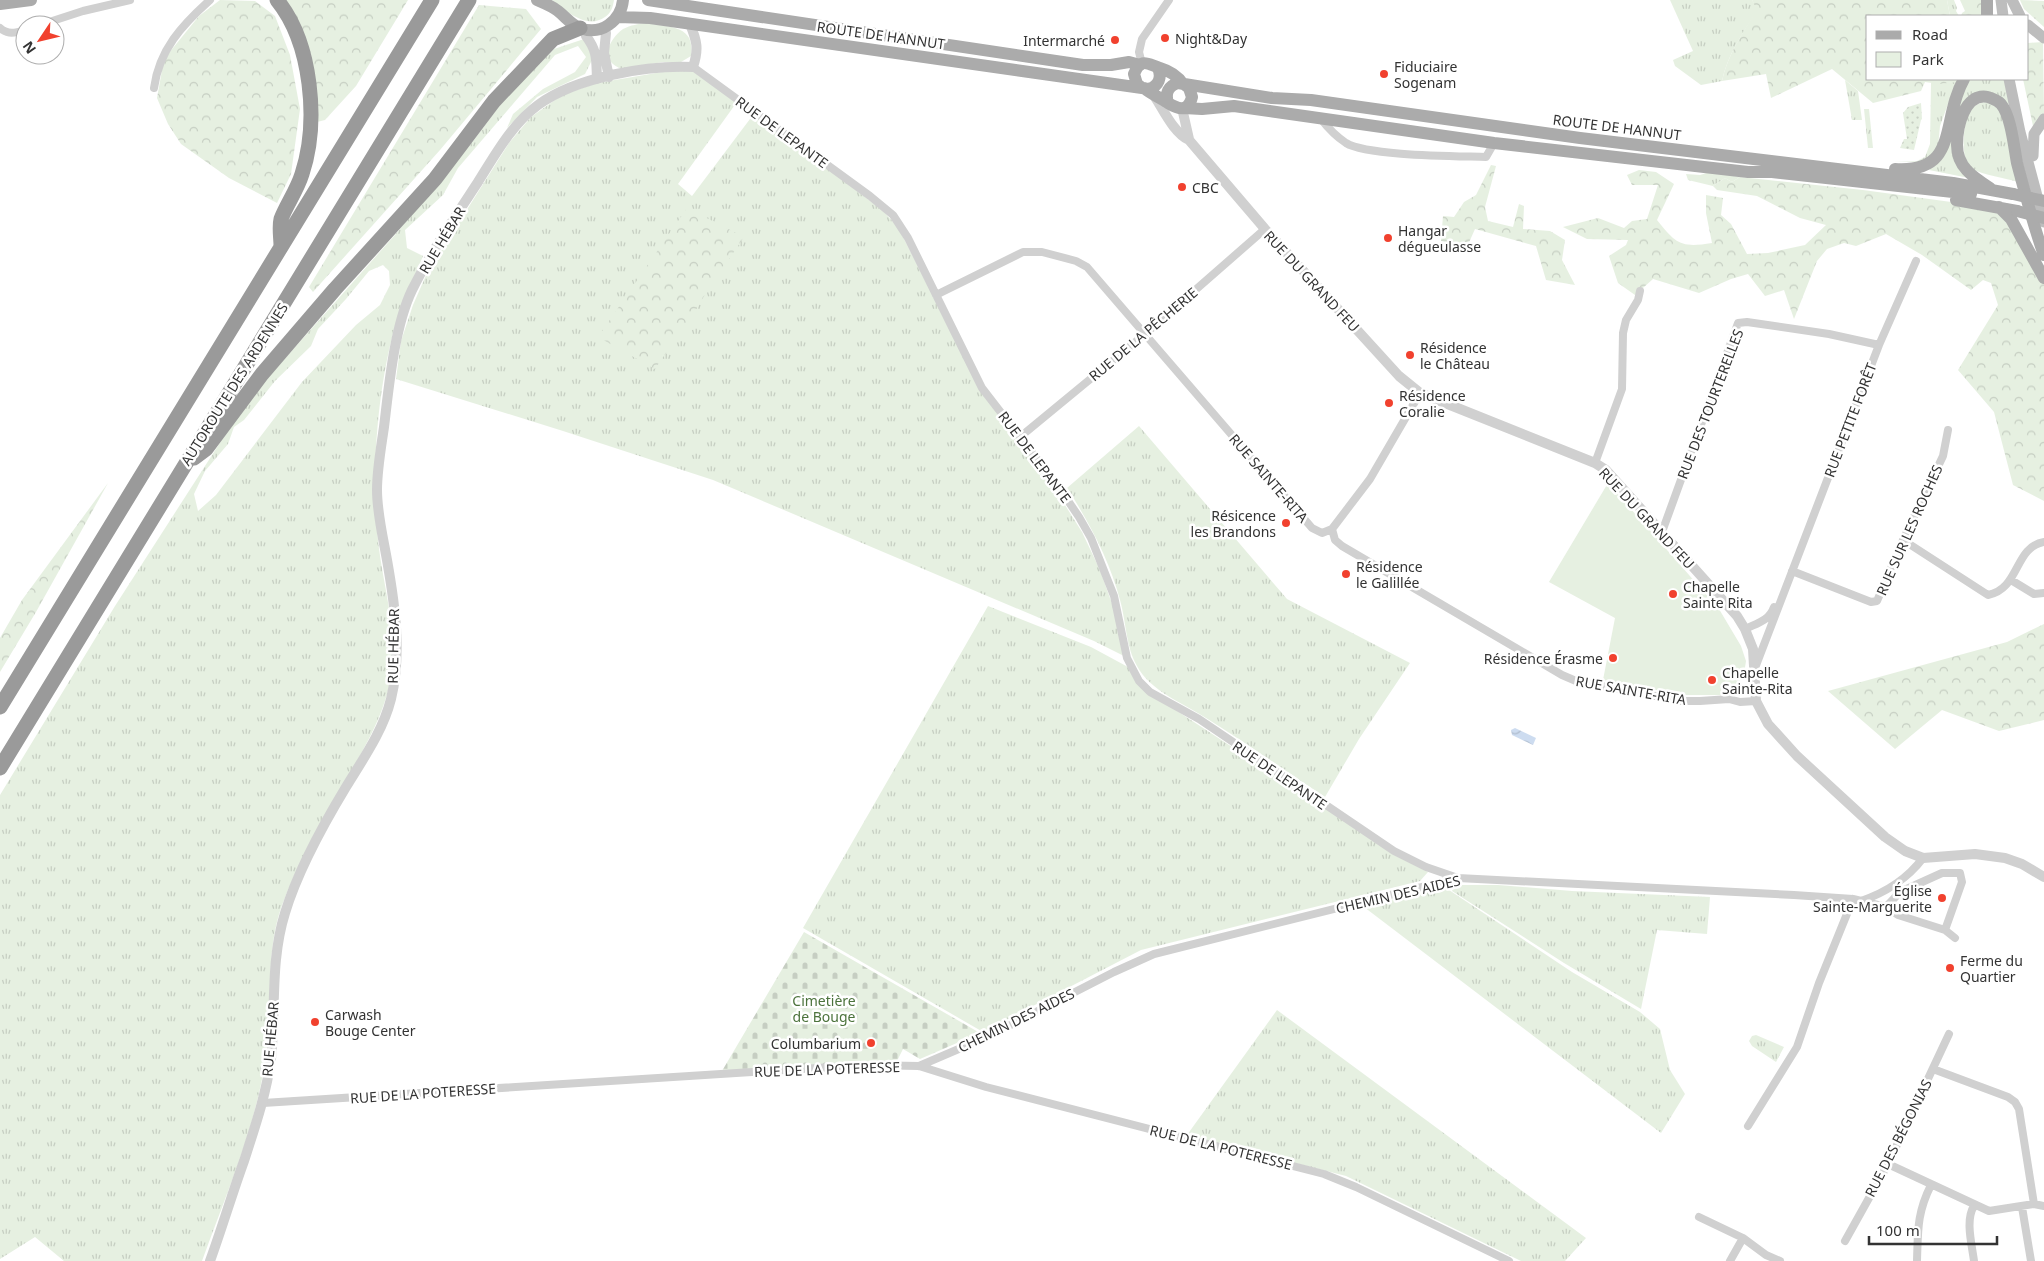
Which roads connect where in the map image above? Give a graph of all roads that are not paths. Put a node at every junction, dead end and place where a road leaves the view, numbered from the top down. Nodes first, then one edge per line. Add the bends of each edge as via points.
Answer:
1 (31, 0) edge
2 (130, 0) edge
3 (210, 0) edge
4 (277, 0) edge
5 (432, 0) edge
6 (469, 0) edge
7 (537, 0) edge
8 (623, 0) edge
9 (648, 0) edge
10 (1169, 0) edge
11 (1988, 0) edge
12 (1995, 0) edge
13 (2001, 0) edge
14 (2012, 0) edge
15 (0, 4) edge
16 (1987, 15) edge
17 (1997, 15) edge
18 (2003, 15) edge
19 (2020, 15) edge
20 (65, 17) edge
21 (617, 17) junction
22 (638, 17) junction
23 (690, 24) junction
24 (2029, 26) edge
25 (0, 28) edge
26 (15, 32) edge
27 (583, 32) junction
28 (606, 33) junction
29 (2044, 38) edge
30 (1141, 64) junction
31 (693, 67) junction
32 (1158, 68) junction
33 (609, 76) junction
34 (597, 79) junction
35 (1964, 80) edge
36 (2009, 80) edge
37 (2016, 80) edge
38 (1184, 84) junction
39 (154, 88) dead end
40 (1143, 88) junction
41 (1169, 108) junction
42 (1183, 108) junction
43 (1319, 118) junction
44 (2044, 119) edge
45 (1189, 140) junction
46 (1494, 143) junction
47 (2033, 156) junction
48 (1834, 169) junction
49 (1916, 169) junction
50 (1748, 172) junction
51 (1953, 183) junction
52 (1992, 189) junction
53 (2044, 201) edge
54 (2015, 202) junction
55 (1998, 207) junction
56 (2044, 209) edge
57 (2044, 218) edge
58 (2044, 222) edge
59 (1265, 229) junction
60 (281, 247) junction
61 (2043, 249) edge
62 (1916, 261) dead end
63 (2044, 278) edge
64 (1640, 291) dead end
65 (936, 296) junction
66 (1144, 334) junction
67 (1879, 345) junction
68 (1420, 394) junction
69 (1948, 430) dead end
70 (1020, 438) junction
71 (1595, 463) junction
72 (185, 464) junction
73 (1332, 529) junction
74 (1662, 532) junction
75 (1902, 540) junction
76 (2044, 542) edge
77 (1792, 571) junction
78 (2011, 580) junction
79 (1787, 582) junction
80 (2044, 593) edge
81 (1745, 629) junction
82 (1754, 669) junction
83 (1756, 701) junction
84 (0, 707) edge
85 (0, 768) edge
86 (1923, 858) junction
87 (2043, 875) edge
88 (1458, 878) junction
89 (1857, 900) junction
90 (1886, 907) junction
91 (1945, 930) junction
92 (1955, 938) dead end
93 (1949, 1034) dead end
94 (919, 1066) junction
95 (1933, 1069) junction
96 (263, 1103) junction
97 (1748, 1126) dead end
98 (1888, 1164) junction
99 (1931, 1184) junction
100 (2034, 1204) junction
101 (1974, 1206) junction
102 (2044, 1206) edge
103 (2022, 1207) junction
104 (1699, 1217) dead end
105 (1743, 1238) junction
106 (1845, 1241) dead end
107 (210, 1261) edge
108 (1509, 1261) edge
109 (1730, 1261) edge
110 (1780, 1261) edge
111 (1918, 1261) edge
112 (1974, 1261) edge
113 (2031, 1261) edge

1 - 15 main road
2 - 20 street
3 - 39 street via 173,38 162,56
4 - 60 highway via 285,9 301,50 308,74 310,100 308,152 281,221
5 - 60 highway
6 - 72 highway, AUTOROUTE DES ARDENNES
7 - 27 main road via 558,10
8 - 21 main road
9 - 30 main road, ROUTE DE HANNUT via 1083,65
10 - 30 street via 1142,39 1138,52
11 - 16 main road
12 - 17 main road
13 - 18 main road
14 - 19 main road
21 - 22 main road, ROUTE DE HANNUT
21 - 27 main road via 611,25
22 - 23 main road, ROUTE DE HANNUT
22 - 28 main road
23 - 31 street via 697,42
23 - 40 main road, ROUTE DE HANNUT
24 - 29 main road
25 - 26 street via 4,32
27 - 28 main road
27 - 34 street via 597,55
27 - 72 highway via 561,41 529,65 494,101 435,179 262,374 206,449
28 - 33 street via 604,53
30 - 32 main road, ROUTE DE HANNUT via 1150,63
30 - 40 main road via 1136,69 1135,79
31 - 33 street via 670,66
31 - 65 street, RUE DE LEPANTE via 893,215
32 - 38 main road, ROUTE DE HANNUT via 1167,69
32 - 40 main road via 1159,81 1152,88
33 - 34 street
34 - 96 street, RUE HÉBAR via 572,86 549,98 519,123 442,237 411,293 398,336 390,380 377,490 396,623 394,685 373,742 295,882 284,915 276,948 271,1058
35 - 49 main road via 1955,99 1943,148 1933,162
36 - 58 main road
37 - 47 main road
38 - 41 main road via 1169,88
38 - 42 main road via 1192,97
38 - 48 main road, ROUTE DE HANNUT
40 - 41 main road, ROUTE DE HANNUT
41 - 42 main road, ROUTE DE HANNUT
41 - 45 street, RUE DU GRAND FEU
42 - 43 main road, ROUTE DE HANNUT via 1234,106
42 - 45 street, RUE DU GRAND FEU
43 - 46 main road, ROUTE DE HANNUT
43 - 46 street via 1347,144 1368,150 1486,158
44 - 47 main road via 2034,134
45 - 59 street, RUE DU GRAND FEU
46 - 50 main road, ROUTE DE HANNUT
47 - 53 main road
48 - 49 main road via 1842,164
48 - 51 main road, ROUTE DE HANNUT
49 - 51 main road
50 - 54 main road, ROUTE DE HANNUT via 1792,174
50 - 55 main road
51 - 52 main road, ROUTE DE HANNUT
52 - 54 main road, ROUTE DE HANNUT
52 - 61 main road via 1967,172 1957,152 1965,108 1983,96 1994,99 2006,113
53 - 54 main road, ROUTE DE HANNUT, bridge
54 - 55 main road
54 - 56 main road
54 - 57 main road, bridge
55 - 63 main road via 2011,218
59 - 66 street, RUE DE LA PÊCHERIE
59 - 68 street, RUE DU GRAND FEU via 1399,376
60 - 84 highway
62 - 67 street, RUE PETITE FORÊT
64 - 71 street via 1623,333 1622,389
65 - 66 street, RUE SAINTE-RITA via 1023,252 1042,252 1087,267
65 - 70 street, RUE DE LEPANTE via 982,388
66 - 70 street, RUE DE LA PÊCHERIE
66 - 73 street, RUE SAINTE-RITA via 1312,528 1322,533
67 - 74 street, RUE DES TOURTERELLES via 1829,334 1747,322 1738,324
67 - 77 street, RUE PETITE FORÊT
68 - 71 street, RUE DU GRAND FEU
68 - 73 street via 1370,479
69 - 75 street, RUE SUR LES ROCHES via 1943,456
70 - 88 street, RUE DE LEPANTE via 1058,486 1091,538 1114,596 1130,668 1139,681 1150,692 1199,719 1394,852
71 - 74 street, RUE DU GRAND FEU via 1606,470
72 - 85 highway, AUTOROUTE DES ARDENNES
73 - 83 street, RUE SAINTE-RITA via 1335,540 1342,546 1576,682 1700,702
74 - 81 street, RUE DU GRAND FEU via 1733,611
75 - 77 street, RUE SUR LES ROCHES via 1877,601 1871,602
75 - 78 street via 1988,595 1999,593
76 - 78 street via 2037,543 2025,554
77 - 79 street, RUE PETITE FORÊT
78 - 80 street via 2034,594
79 - 81 street, RUE PETITE FORÊT via 1780,588 1772,614
79 - 82 street, RUE PETITE FORÊT
81 - 82 street, RUE DU GRAND FEU via 1753,649
82 - 83 street, RUE DU GRAND FEU
83 - 86 street, RUE DU GRAND FEU via 1768,724 1798,756 1885,836 1905,851
86 - 87 street, RUE DU GRAND FEU via 1975,854 2005,858
86 - 89 street, CHEMIN DES AIDES via 1911,873 1874,896
88 - 89 street, CHEMIN DES AIDES
88 - 94 street, CHEMIN DES AIDES via 1154,954 989,1036
89 - 90 street
89 - 97 street via 1819,983 1797,1047
90 - 91 street via 1898,915
90 - 91 street via 1900,892 1942,873 1960,873 1962,882
91 - 92 street
93 - 95 street, RUE DES BÉGONIAS
94 - 96 street, RUE DE LA POTERESSE via 864,1065
94 - 108 street, RUE DE LA POTERESSE via 986,1087 1324,1174
95 - 98 street, RUE DES BÉGONIAS
95 - 100 street via 2015,1102
96 - 107 street, RUE HÉBAR
98 - 99 street
98 - 106 street, RUE DES BÉGONIAS
99 - 101 street
99 - 111 street via 1918,1218
100 - 102 street
100 - 103 street
101 - 103 street via 1989,1211
101 - 112 street via 1970,1212
103 - 113 street
104 - 105 street
105 - 109 street
105 - 110 street

